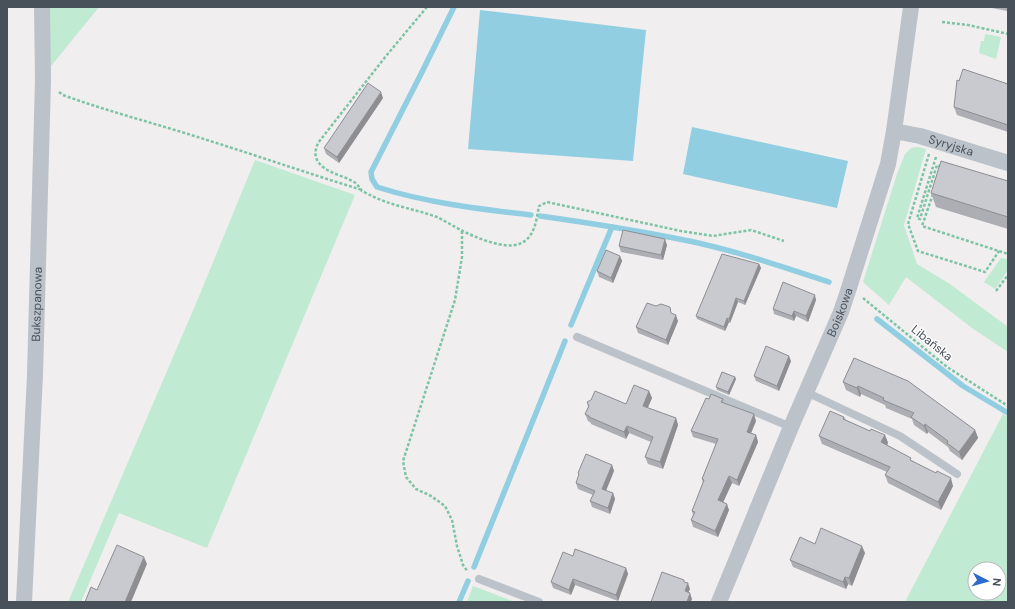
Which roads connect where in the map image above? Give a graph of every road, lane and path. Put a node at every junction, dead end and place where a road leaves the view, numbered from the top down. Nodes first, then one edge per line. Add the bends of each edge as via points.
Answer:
1 (42, 7) edge
2 (427, 7) edge
3 (911, 7) edge
4 (942, 22) dead end
5 (1008, 34) edge
6 (43, 80) junction
7 (894, 131) junction
8 (933, 140) junction
9 (1008, 163) edge
10 (933, 166) dead end
11 (941, 167) junction
12 (948, 169) edge
13 (939, 174) edge
14 (934, 189) edge
15 (362, 190) junction
16 (462, 231) junction
17 (784, 241) dead end
18 (999, 251) junction
19 (1008, 254) edge
20 (1008, 275) edge
21 (848, 291) junction
22 (996, 291) dead end
23 (577, 337) dead end
24 (806, 392) junction
25 (1008, 406) edge
26 (791, 427) junction
27 (958, 474) dead end
28 (479, 579) joint
29 (24, 602) edge
30 (539, 602) edge
31 (719, 602) edge

1 - 6 street, Bukszpanowa
2 - 15 path via 386,56 315,150 319,163 355,182
3 - 7 street, Boiskowa
4 - 5 path
6 - 15 path via 63,95 93,106
6 - 29 street, Bukszpanowa via 35,375
7 - 8 street, Syryjska
7 - 21 street, Boiskowa via 888,164
8 - 9 street, Syryjska
8 - 18 path via 908,224 918,251 984,272
10 - 11 path via 916,218 920,219 937,165
11 - 12 path
11 - 13 path
14 - 18 path via 922,226
15 - 16 path via 380,200 437,218
16 - 17 path via 490,243 517,245 527,240 532,233 538,206 547,202 681,231 713,236 751,230
16 - 28 path via 462,257 455,300 403,461 406,477 416,489 445,506 452,520 463,565
18 - 19 path
20 - 22 path
21 - 24 street, Boiskowa
21 - 25 path, Libańska via 861,297 947,368
23 - 26 lane
24 - 26 street, Boiskowa
24 - 27 lane via 900,436
26 - 31 street, Boiskowa
28 - 30 lane

